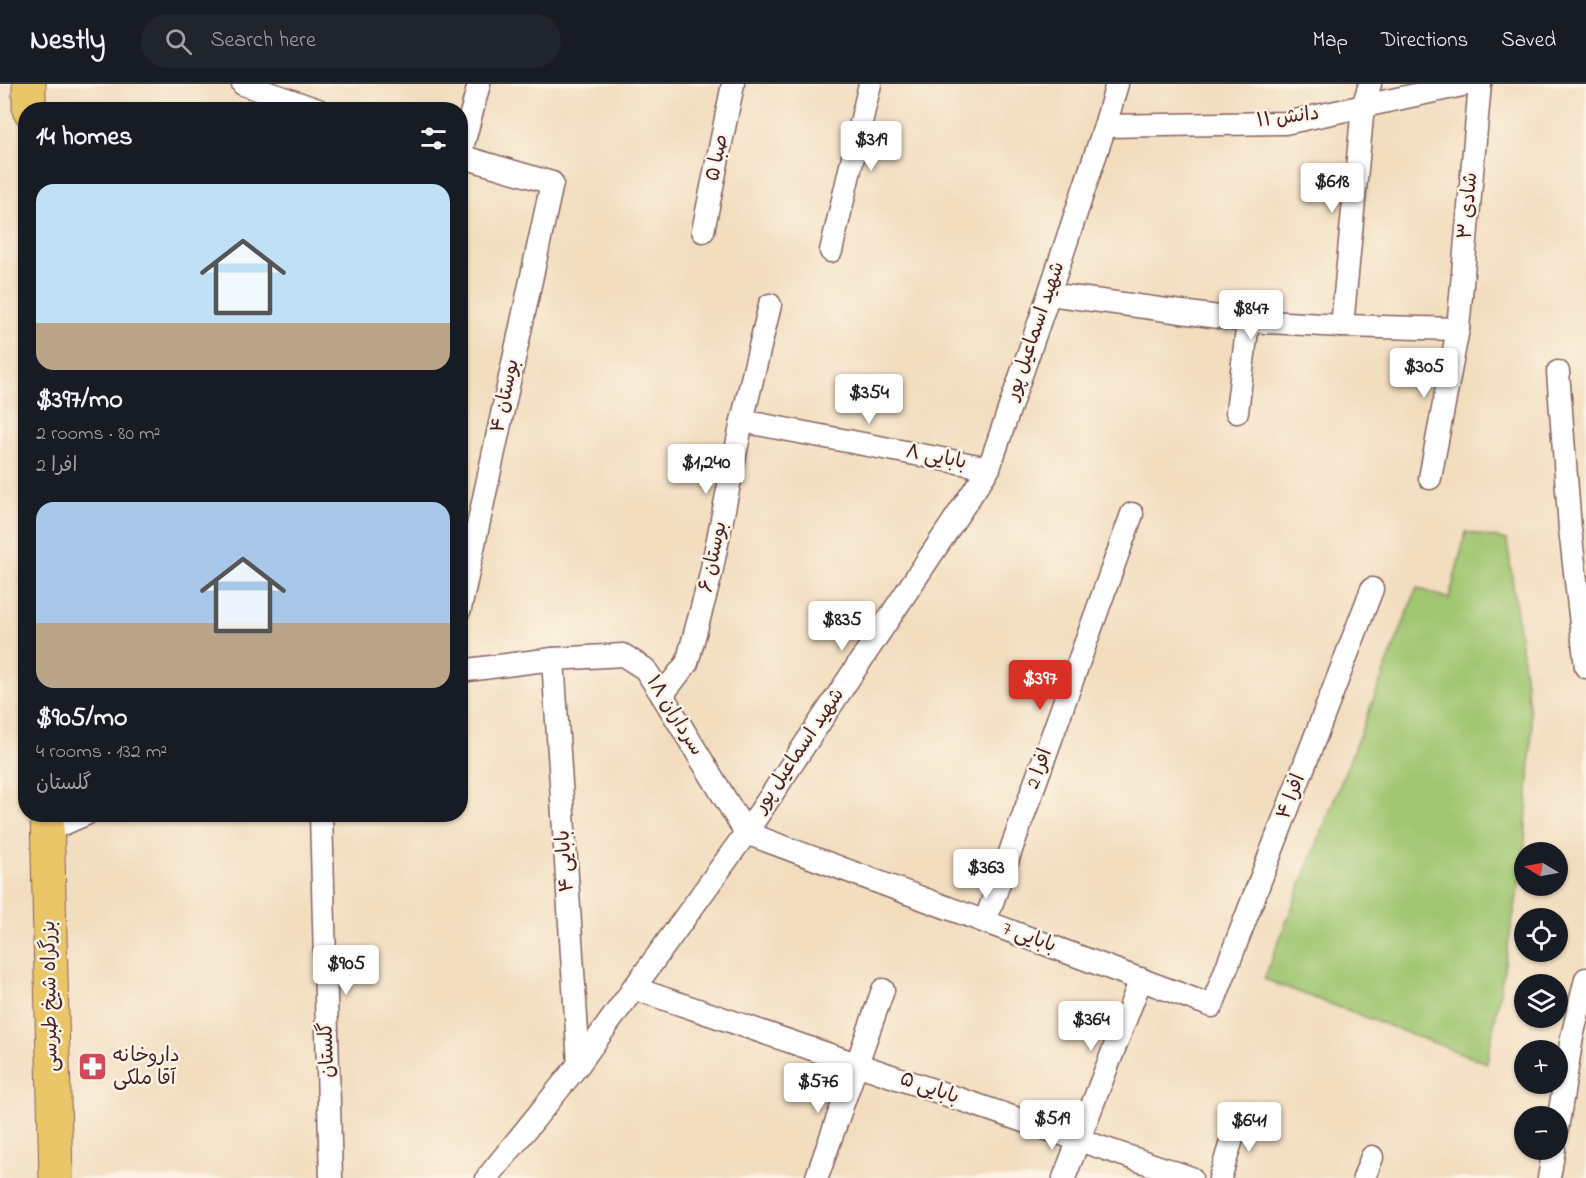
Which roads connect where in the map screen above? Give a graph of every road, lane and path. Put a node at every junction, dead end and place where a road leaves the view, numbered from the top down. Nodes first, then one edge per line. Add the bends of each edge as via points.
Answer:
1 (29, 84) edge
2 (479, 84) edge
3 (733, 84) edge
4 (870, 84) edge
5 (1117, 84) edge
6 (1370, 84) edge
7 (1467, 84) edge
8 (1480, 84) edge
9 (253, 85) edge
10 (29, 102) edge
11 (297, 102) edge
12 (1363, 106) junction
13 (468, 126) edge
14 (1105, 126) junction
15 (468, 158) edge
16 (703, 231) dead end
17 (831, 251) dead end
18 (1049, 294) junction
19 (770, 305) dead end
20 (1248, 321) junction
21 (1342, 326) junction
22 (1458, 329) junction
23 (1558, 372) dead end
24 (1238, 412) dead end
25 (742, 421) junction
26 (989, 468) junction
27 (1430, 478) dead end
28 (1132, 514) dead end
29 (1576, 541) edge
30 (468, 572) edge
31 (1372, 589) dead end
32 (553, 659) junction
33 (1586, 667) edge
34 (468, 671) edge
35 (662, 695) junction
36 (321, 822) edge
37 (47, 823) edge
38 (746, 833) junction
39 (985, 922) junction
40 (1141, 979) junction
41 (1586, 979) edge
42 (633, 988) junction
43 (883, 990) dead end
44 (1212, 1006) joint
45 (1579, 1039) edge
46 (579, 1064) junction
47 (856, 1064) junction
48 (1563, 1106) edge
49 (1239, 1116) dead end
50 (1078, 1140) junction
51 (1372, 1156) dead end
52 (1552, 1160) edge
53 (1136, 1168) edge
54 (817, 1177) edge
55 (56, 1178) edge
56 (331, 1178) edge
57 (487, 1178) edge
58 (1064, 1178) edge
59 (1191, 1178) edge
60 (1220, 1178) edge
61 (1364, 1178) edge
62 (1549, 1178) edge

1 - 10 highway
2 - 13 street
3 - 16 street, صبا ۵
4 - 17 street
5 - 14 street, شهید اسماعیل پور
6 - 12 street
7 - 12 street, دانش ۱۱
8 - 22 street, شادی ۳
9 - 11 street
12 - 14 street, دانش ۱۱ via 1285,123
12 - 21 street
14 - 18 street, شهید اسماعیل پور
15 - 30 street, بوستان ۴ via 552,183
18 - 20 street
18 - 26 street, شهید اسماعیل پور
19 - 25 street, بوستان ۶
20 - 21 street
20 - 24 street
21 - 22 street
22 - 27 street, شادی ۳
23 - 29 street
25 - 26 street, بابایی ۸
25 - 35 street, بوستان ۶ via 710,578 687,663
26 - 38 street, شهید اسماعیل پور
28 - 39 street, افرا 2
29 - 33 street
31 - 44 street, افرا ۴
32 - 34 street, سرداران ۱۸
32 - 35 street, سرداران ۱۸ via 623,656 645,669
32 - 46 street, بابایی ۴
35 - 38 street, سرداران ۱۸
36 - 56 street, گلستان
37 - 55 highway, بزرگراه شیخ طبرسی
38 - 39 street, بابایی 7
38 - 42 street, شهید اسماعیل پور
39 - 40 street, بابایی 7
40 - 44 street, بابایی 7
40 - 50 street
41 - 45 street
42 - 46 street, شهید اسماعیل پور
42 - 47 street, بابایی ۵
43 - 47 street
45 - 48 street
46 - 57 street, شهید اسماعیل پور
47 - 50 street, بابایی ۵
47 - 54 street
49 - 60 street
50 - 53 street, بابایی ۵
50 - 58 street
51 - 61 street
52 - 62 street
53 - 59 street, بابایی ۵

